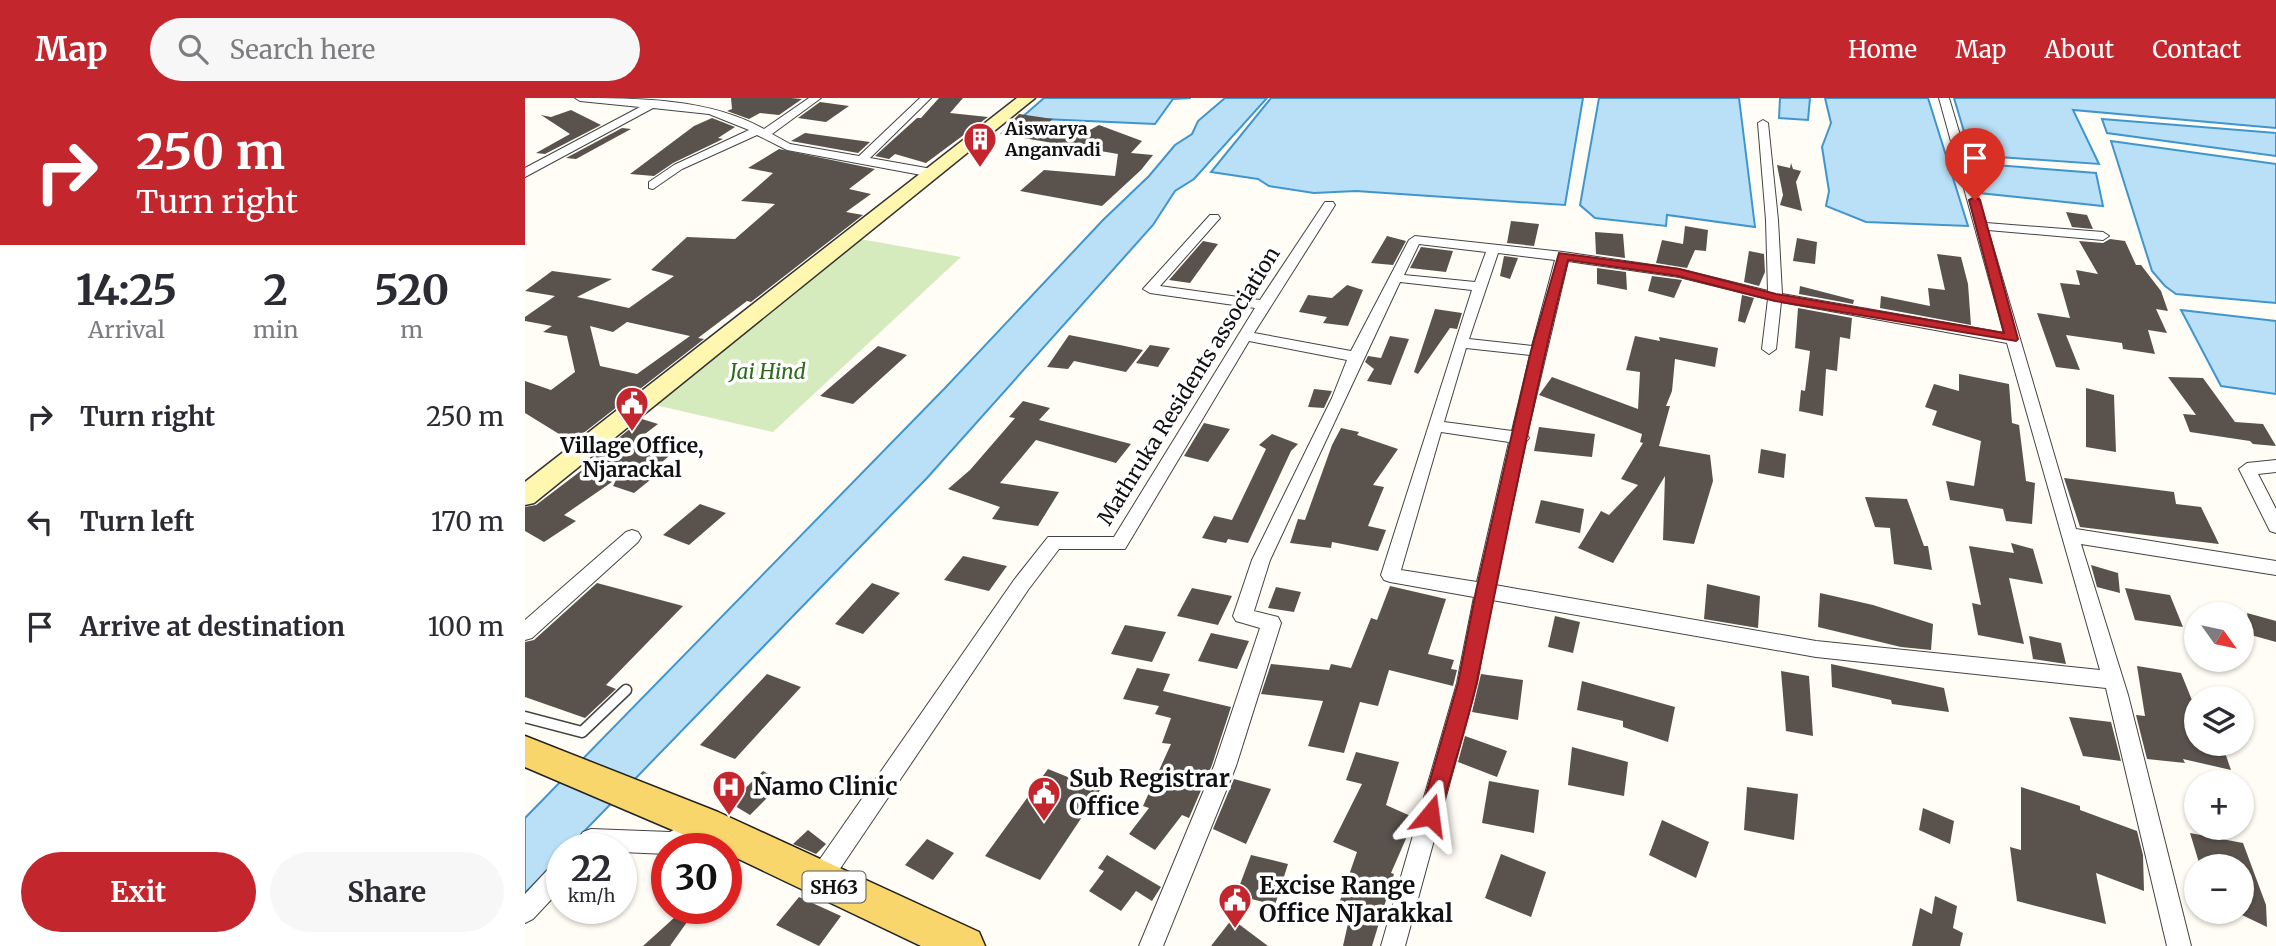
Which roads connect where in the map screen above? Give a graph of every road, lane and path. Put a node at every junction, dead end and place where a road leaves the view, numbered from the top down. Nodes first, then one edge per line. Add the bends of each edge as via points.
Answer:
1 (580, 98) edge
2 (816, 98) edge
3 (926, 98) edge
4 (1027, 98) edge
5 (1944, 98) edge
6 (594, 99) edge
7 (653, 104) junction
8 (1763, 123) dead end
9 (761, 132) junction
10 (862, 160) junction
11 (525, 173) edge
12 (932, 173) junction
13 (653, 185) dead end
14 (1329, 205) dead end
15 (1215, 218) dead end
16 (1982, 226) junction
17 (2103, 236) dead end
18 (1493, 248) junction
19 (1563, 256) junction
20 (1398, 278) junction
21 (1481, 287) junction
22 (1775, 298) junction
23 (1264, 305) junction
24 (1246, 336) junction
25 (2012, 339) junction
26 (1460, 343) junction
27 (1769, 349) dead end
28 (1538, 351) junction
29 (1356, 357) junction
30 (1437, 426) junction
31 (1521, 438) junction
32 (2276, 466) edge
33 (525, 496) edge
34 (2276, 526) edge
35 (2069, 535) junction
36 (632, 537) dead end
37 (2276, 568) edge
38 (1485, 591) junction
39 (525, 632) edge
40 (2113, 680) junction
41 (626, 690) dead end
42 (525, 717) edge
43 (525, 751) edge
44 (705, 824) junction
45 (637, 841) edge
46 (819, 880) junction
47 (546, 888) edge
48 (525, 911) edge
49 (965, 946) edge
50 (1151, 946) edge
51 (1393, 946) edge
52 (2179, 946) edge

1 - 6 street
2 - 9 street
3 - 10 street
4 - 12 main road
5 - 16 street
6 - 7 street
7 - 9 street via 711,111
7 - 11 street
8 - 22 street
9 - 10 street via 787,147
9 - 13 street via 678,167
10 - 12 street
12 - 33 main road
14 - 23 street, Mathruka Residents association
15 - 23 street via 1150,289
16 - 17 street
16 - 25 street
18 - 19 street
18 - 20 street via 1415,240
18 - 21 street
19 - 22 street via 1679,272
19 - 28 street
20 - 21 street
20 - 29 street
21 - 26 street
22 - 25 street
22 - 27 street
23 - 24 street, Mathruka Residents association
24 - 29 street
24 - 46 street, Mathruka Residents association via 1119,544 1055,542 1021,584
25 - 35 street
26 - 28 street
26 - 30 street
28 - 31 street
29 - 50 street via 1261,560 1243,615 1272,623 1225,766
30 - 31 street
30 - 38 street via 1390,575
31 - 38 street
32 - 34 street via 2247,469
35 - 37 street
35 - 40 street
36 - 39 street
38 - 40 street via 1816,649
38 - 51 street via 1467,683
40 - 52 street
41 - 42 lane via 582,733
43 - 44 main road, SH63
44 - 45 street via 672,843
44 - 46 main road, SH63
46 - 49 main road, SH63
47 - 48 street

